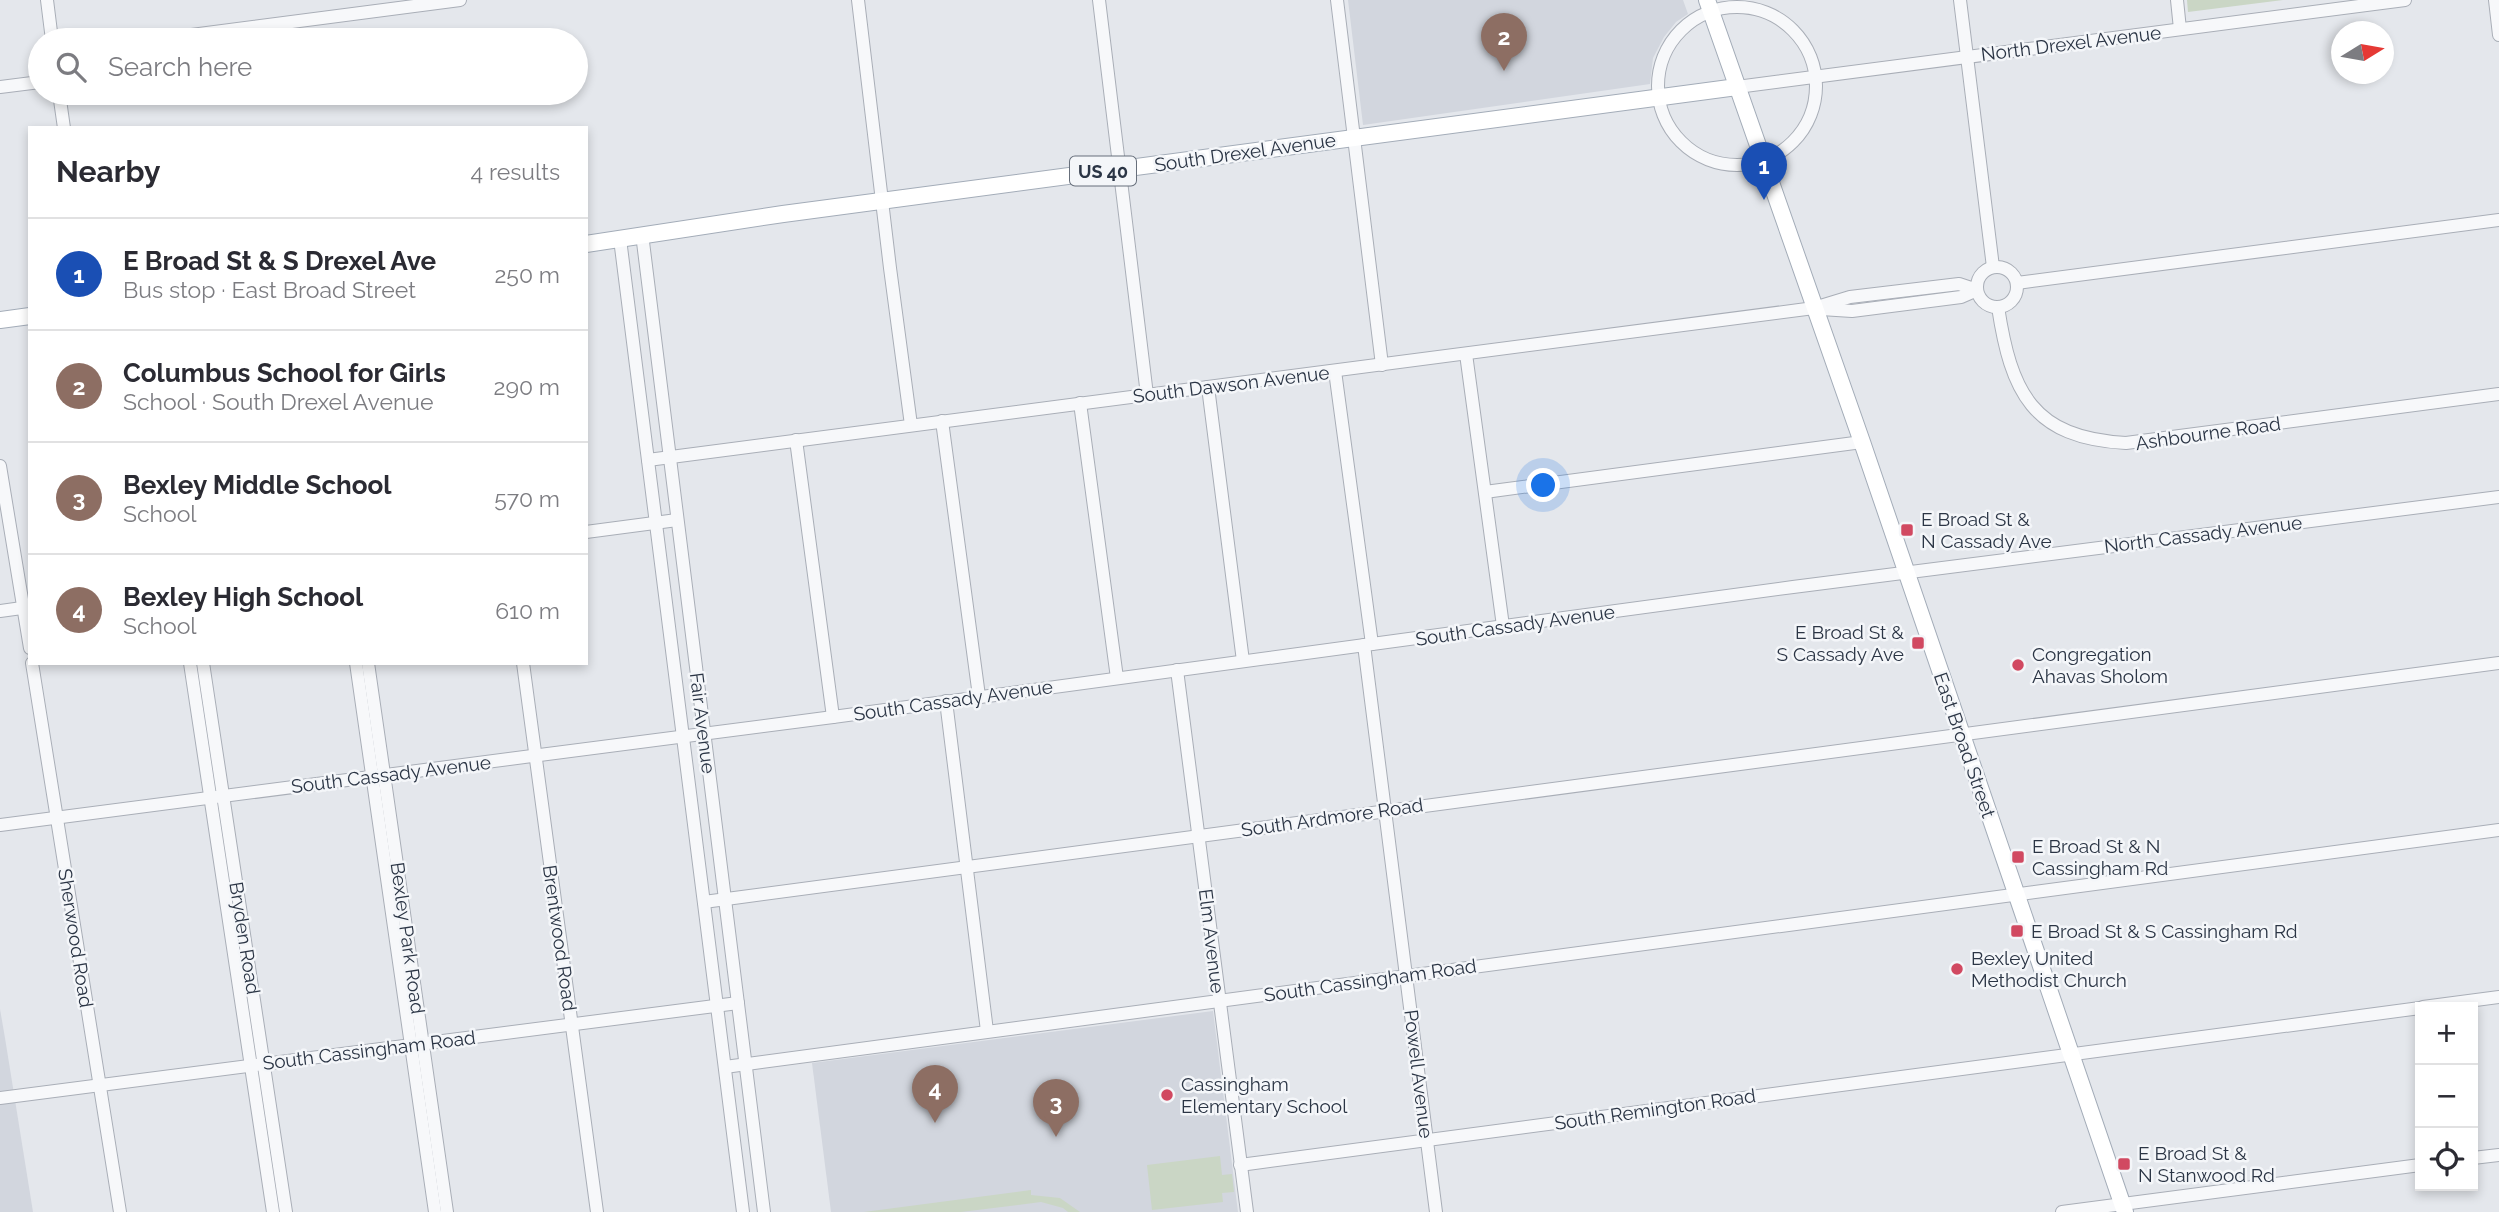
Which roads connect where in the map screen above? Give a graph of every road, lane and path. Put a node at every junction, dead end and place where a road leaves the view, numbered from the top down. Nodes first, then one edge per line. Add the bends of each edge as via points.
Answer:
1 (47, 0) edge
2 (460, 0) edge
3 (859, 0) edge
4 (1099, 0) edge
5 (1337, 0) edge
6 (1960, 0) edge
7 (2177, 0) edge
8 (2405, 0) edge
9 (2495, 0) edge
10 (2326, 5) edge
11 (1709, 6) edge
12 (50, 28) edge
13 (245, 28) edge
14 (2180, 29) junction
15 (2499, 36) edge
16 (1967, 57) junction
17 (1815, 77) junction
18 (28, 84) edge
19 (0, 87) edge
20 (1737, 87) junction
21 (1658, 98) junction
22 (61, 105) edge
23 (64, 126) edge
24 (1354, 138) junction
25 (1763, 161) junction
26 (1120, 169) junction
27 (883, 200) junction
28 (2499, 220) edge
29 (642, 234) junction
30 (620, 239) junction
31 (588, 244) edge
32 (1993, 267) junction
33 (2017, 283) junction
34 (1977, 290) junction
35 (1998, 307) junction
36 (1814, 308) junction
37 (28, 316) edge
38 (0, 320) edge
39 (1466, 354) junction
40 (1382, 365) junction
41 (1335, 371) junction
42 (1208, 387) junction
43 (2499, 394) edge
44 (1147, 395) junction
45 (1080, 403) junction
46 (942, 421) junction
47 (911, 425) junction
48 (796, 440) junction
49 (1861, 442) junction
50 (669, 458) junction
51 (648, 460) junction
52 (0, 466) edge
53 (1485, 492) junction
54 (2499, 497) edge
55 (677, 520) junction
56 (656, 523) junction
57 (588, 532) edge
58 (1906, 573) junction
59 (27, 607) edge
60 (0, 611) edge
61 (1503, 626) junction
62 (1368, 645) junction
63 (1243, 661) junction
64 (2499, 663) edge
65 (32, 665) edge
66 (190, 665) edge
67 (203, 665) edge
68 (356, 665) edge
69 (368, 665) edge
70 (523, 665) edge
71 (1177, 670) junction
72 (1117, 678) junction
73 (979, 696) junction
74 (946, 701) junction
75 (832, 716) junction
76 (704, 733) junction
77 (1961, 733) junction
78 (683, 736) junction
79 (535, 755) junction
80 (378, 775) junction
81 (217, 796) junction
82 (1386, 810) junction
83 (57, 817) junction
84 (0, 825) edge
85 (2499, 831) edge
86 (1198, 835) junction
87 (967, 866) junction
88 (2015, 893) junction
89 (725, 899) junction
90 (704, 902) junction
91 (1406, 974) junction
92 (2499, 998) edge
93 (1219, 1000) junction
94 (2465, 1002) edge
95 (738, 1003) junction
96 (717, 1006) junction
97 (2415, 1008) edge
98 (571, 1024) junction
99 (987, 1031) junction
100 (417, 1044) junction
101 (2070, 1054) junction
102 (746, 1064) junction
103 (257, 1065) junction
104 (725, 1067) junction
105 (100, 1085) junction
106 (0, 1098) edge
107 (1427, 1139) junction
108 (2499, 1155) edge
109 (2478, 1157) edge
110 (1240, 1165) junction
111 (2415, 1166) edge
112 (2123, 1208) edge
113 (120, 1212) edge
114 (273, 1212) edge
115 (286, 1212) edge
116 (435, 1212) edge
117 (447, 1212) edge
118 (597, 1212) edge
119 (743, 1212) edge
120 (764, 1212) edge
121 (1247, 1212) edge
122 (1436, 1212) edge
123 (2062, 1212) edge

1 - 12 street
2 - 13 street
3 - 27 street
4 - 26 street
5 - 24 street
6 - 16 street
7 - 14 street
8 - 10 street, North Drexel Avenue
9 - 15 street
10 - 14 street, North Drexel Avenue
11 - 17 street via 1746,7 1779,19 1804,44
11 - 20 main road, East Broad Street
11 - 21 street via 1669,45 1659,71
14 - 16 street, North Drexel Avenue
16 - 17 street, North Drexel Avenue
16 - 32 street
17 - 20 street, North Drexel Avenue
17 - 25 street via 1813,106 1804,128 1786,148
18 - 19 street
20 - 21 main road, South Drexel Avenue / US 40
20 - 25 main road, East Broad Street
21 - 24 main road, South Drexel Avenue / US 40
21 - 25 street via 1670,128 1688,149 1730,166
22 - 23 street
24 - 26 main road, South Drexel Avenue / US 40
24 - 40 street
25 - 36 main road, East Broad Street
26 - 27 main road, South Drexel Avenue / US 40
26 - 44 street
27 - 29 main road, South Drexel Avenue / US 40
27 - 47 street
28 - 33 street
29 - 30 main road, South Drexel Avenue / US 40
29 - 50 street, Fair Avenue
30 - 31 main road, South Drexel Avenue / US 40
30 - 51 street, Fair Avenue
32 - 33 street via 2011,272
32 - 34 street via 1982,273
33 - 35 street via 2011,302
34 - 35 street via 1984,303
34 - 36 street, South Dawson Avenue via 1961,297 1852,311
35 - 43 street, Ashbourne Road via 2007,357 2023,394 2052,424 2086,440 2126,443
36 - 39 street, South Dawson Avenue
36 - 49 main road, East Broad Street
37 - 38 main road
39 - 40 street, South Dawson Avenue
39 - 53 street
40 - 41 street, South Dawson Avenue
41 - 42 street, South Dawson Avenue
41 - 62 street, Powell Avenue
42 - 44 street, South Dawson Avenue
42 - 63 street
44 - 45 street, South Dawson Avenue
45 - 46 street, South Dawson Avenue
45 - 72 street
46 - 47 street, South Dawson Avenue
46 - 73 street
47 - 48 street, South Dawson Avenue
48 - 50 street, South Dawson Avenue
48 - 75 street
49 - 53 street
49 - 58 main road, East Broad Street
50 - 51 street, South Dawson Avenue
50 - 55 street, Fair Avenue
51 - 56 street, Fair Avenue
52 - 59 street
53 - 61 street
54 - 58 street, North Cassady Avenue
55 - 56 street
55 - 76 street, Fair Avenue
56 - 57 street
56 - 78 street, Fair Avenue
58 - 61 street, South Cassady Avenue
58 - 77 main road, East Broad Street
59 - 60 street
61 - 62 street, South Cassady Avenue
62 - 63 street, South Cassady Avenue
62 - 82 street, Powell Avenue
63 - 71 street, South Cassady Avenue
64 - 77 street, South Ardmore Road
65 - 83 street, Sherwood Road
66 - 81 street, Bryden Road
67 - 81 street, Bryden Road
68 - 80 street, Bexley Park Road
69 - 80 street, Bexley Park Road
70 - 79 street, Brentwood Road
71 - 72 street, South Cassady Avenue
71 - 86 street, Elm Avenue
72 - 73 street, South Cassady Avenue
73 - 74 street, South Cassady Avenue
74 - 75 street, South Cassady Avenue
74 - 87 street
75 - 76 street, South Cassady Avenue
76 - 78 street, South Cassady Avenue
76 - 89 street, Fair Avenue
77 - 82 street, South Ardmore Road
77 - 88 main road, East Broad Street
78 - 79 street, South Cassady Avenue
78 - 90 street, Fair Avenue
79 - 80 street, South Cassady Avenue
79 - 98 street, Brentwood Road
80 - 81 street, South Cassady Avenue
80 - 100 street, Bexley Park Road
81 - 83 street, South Cassady Avenue
81 - 103 street, Bryden Road
82 - 86 street, South Ardmore Road
82 - 91 street, Powell Avenue
83 - 84 street, South Cassady Avenue
83 - 105 street, Sherwood Road
85 - 88 street, South Cassingham Road
86 - 87 street, South Ardmore Road
86 - 93 street, Elm Avenue
87 - 89 street, South Ardmore Road
87 - 99 street
88 - 91 street, South Cassingham Road
88 - 101 main road, East Broad Street
89 - 90 street, South Ardmore Road
89 - 95 street, Fair Avenue
90 - 96 street, Fair Avenue
91 - 93 street, South Cassingham Road
91 - 107 street, Powell Avenue
92 - 94 street, South Remington Road
93 - 99 street, South Cassingham Road
93 - 110 street, Elm Avenue
95 - 96 street, South Cassingham Road
95 - 102 street, Fair Avenue
96 - 98 street, South Cassingham Road
96 - 104 street, Fair Avenue
97 - 101 street, South Remington Road
98 - 100 street, South Cassingham Road
98 - 118 street, Brentwood Road
99 - 102 street, South Cassingham Road
100 - 103 street, South Cassingham Road
100 - 116 street, Bexley Park Road
100 - 117 street, Bexley Park Road
101 - 107 street, South Remington Road
101 - 112 main road, East Broad Street
102 - 104 street, South Cassingham Road
102 - 120 street, Fair Avenue
103 - 105 street, South Cassingham Road
103 - 114 street, Bryden Road
103 - 115 street, Bryden Road
104 - 119 street, Fair Avenue
105 - 106 street, South Cassingham Road
105 - 113 street, Sherwood Road
107 - 110 street, South Remington Road
107 - 122 street, Powell Avenue
108 - 109 street
110 - 121 street, Elm Avenue
111 - 112 street
112 - 123 street

